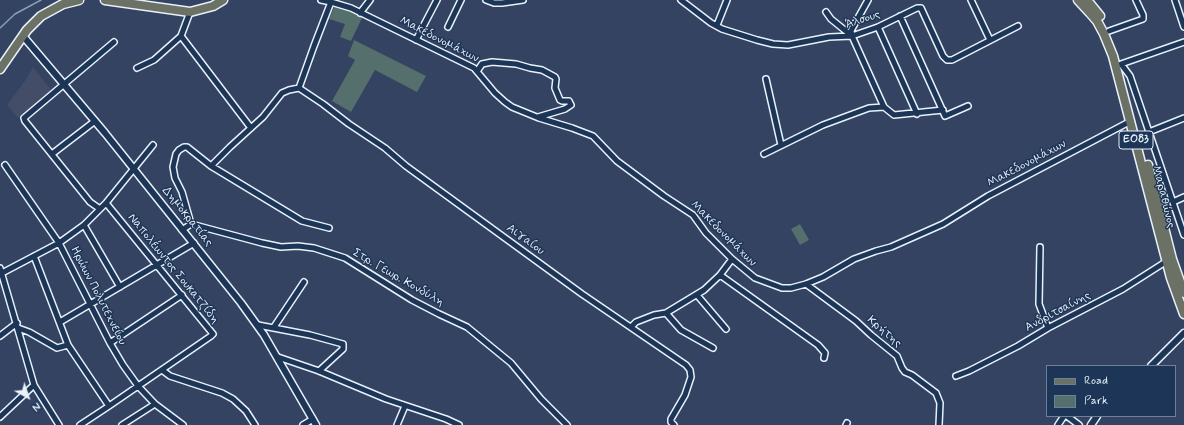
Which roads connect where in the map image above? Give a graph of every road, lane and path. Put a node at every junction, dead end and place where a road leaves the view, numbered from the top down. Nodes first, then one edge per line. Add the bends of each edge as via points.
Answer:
1 (79, 0) edge
2 (105, 0) edge
3 (222, 0) edge
4 (322, 0) edge
5 (370, 0) edge
6 (437, 0) edge
7 (461, 0) edge
8 (486, 0) edge
9 (521, 0) edge
10 (681, 0) edge
11 (727, 0) edge
12 (868, 0) edge
13 (971, 0) edge
14 (1078, 0) edge
15 (1087, 0) edge
16 (1136, 0) edge
17 (1175, 0) edge
18 (331, 2) junction
19 (190, 12) junction
20 (826, 12) dead end
21 (360, 13) junction
22 (900, 16) junction
23 (717, 25) junction
24 (1018, 26) dead end
25 (448, 27) dead end
26 (878, 27) junction
27 (1184, 27) edge
28 (1109, 31) junction
29 (23, 36) junction
30 (181, 36) junction
31 (852, 36) junction
32 (416, 40) junction
33 (990, 40) junction
34 (114, 42) dead end
35 (1184, 42) edge
36 (1121, 64) junction
37 (138, 68) dead end
38 (0, 69) edge
39 (478, 70) junction
40 (766, 79) dead end
41 (64, 84) junction
42 (299, 88) junction
43 (968, 106) dead end
44 (884, 107) junction
45 (943, 110) junction
46 (917, 114) junction
47 (537, 118) junction
48 (1184, 118) edge
49 (94, 121) junction
50 (1131, 121) junction
51 (251, 128) junction
52 (1149, 132) junction
53 (153, 145) dead end
54 (781, 146) junction
55 (52, 154) junction
56 (764, 154) dead end
57 (5, 165) dead end
58 (211, 166) junction
59 (134, 170) junction
60 (1184, 197) edge
61 (1172, 202) junction
62 (106, 203) junction
63 (100, 209) junction
64 (191, 224) junction
65 (84, 225) junction
66 (329, 228) dead end
67 (182, 230) junction
68 (1184, 235) edge
69 (60, 243) junction
70 (194, 243) junction
71 (1040, 247) dead end
72 (34, 256) junction
73 (732, 259) junction
74 (1167, 261) junction
75 (157, 264) junction
76 (1, 270) edge
77 (720, 275) junction
78 (304, 282) dead end
79 (806, 284) junction
80 (120, 287) junction
81 (1184, 293) edge
82 (182, 295) junction
83 (697, 295) junction
84 (91, 304) junction
85 (666, 313) junction
86 (1184, 314) edge
87 (60, 322) junction
88 (258, 325) junction
89 (17, 326) junction
90 (274, 327) junction
91 (631, 327) junction
92 (1048, 328) junction
93 (726, 329) dead end
94 (1184, 333) edge
95 (0, 336) edge
96 (1181, 340) edge
97 (110, 344) junction
98 (68, 345) junction
99 (713, 348) dead end
100 (278, 357) junction
101 (824, 358) dead end
102 (1152, 365) edge
103 (162, 370) junction
104 (318, 371) junction
105 (956, 376) dead end
106 (34, 385) junction
107 (138, 386) junction
108 (155, 404) junction
109 (109, 406) junction
110 (405, 406) junction
111 (0, 417) edge
112 (1068, 417) edge
113 (312, 418) junction
114 (59, 425) edge
115 (82, 425) edge
116 (122, 425) edge
117 (183, 425) edge
118 (255, 425) edge
119 (303, 425) edge
120 (316, 425) edge
121 (398, 425) edge
122 (458, 425) edge
123 (567, 425) edge
124 (674, 425) edge
125 (939, 425) edge
126 (1080, 425) edge

1 - 29 main road via 62,4 48,12 33,23
2 - 19 main road
3 - 19 main road via 214,6
4 - 18 street, Μακεδονομάχων
5 - 21 street
6 - 32 street
7 - 25 street
8 - 9 street via 502,3
10 - 23 street, Άλσους
11 - 23 street
12 - 31 street via 853,27
13 - 33 street
14 - 50 main road, Μαραθώνος / ΕΟ83 via 1104,34 1119,74
15 - 28 main road, Μαραθώνος / ΕΟ83
16 - 28 street via 1143,19
17 - 27 street
18 - 21 street, Μακεδονομάχων
18 - 42 street
19 - 30 street
20 - 31 street via 830,19
21 - 32 street, Μακεδονομάχων
22 - 26 street, Άλσους
22 - 33 street, Άλσους via 921,8 947,60 952,60
22 - 45 street
23 - 31 street, Άλσους via 734,33 774,44
24 - 33 street, Άλσους
26 - 31 street, Άλσους
26 - 46 street
28 - 36 main road, Μαραθώνος / ΕΟ83
29 - 38 main road
29 - 41 street, Δημοκρατίας
30 - 37 street via 154,60
30 - 51 street
31 - 44 street
32 - 39 street, Μακεδονομάχων
34 - 41 street
35 - 36 street
36 - 52 street via 1130,76
36 - 81 main road, Μαραθώνος / ΕΟ83 via 1172,259
39 - 47 street, Μακεδονομάχων via 505,102
39 - 47 street via 482,64 492,62 516,64 542,70 554,77 560,100 570,101 571,106
40 - 54 street
41 - 49 street, Δημοκρατίας
41 - 55 street via 24,118
42 - 51 street via 282,93
42 - 91 street, Αιγαίου
43 - 45 street via 945,116
44 - 46 street via 894,116
44 - 54 street via 869,108 851,114
45 - 46 street
47 - 73 street, Μακεδονομάχων via 572,128 597,139 617,161 693,214 706,233
48 - 52 street
49 - 55 street
49 - 59 street, Δημοκρατίας
50 - 74 main road, Μαραθώνος / ΕΟ83
50 - 79 street, Μακεδονομάχων via 988,196 943,224 890,247 854,259
51 - 58 street
52 - 61 street
53 - 59 street
54 - 56 street
55 - 63 street via 90,202
57 - 69 street, Ηρώων Πολυτεχνείου
58 - 64 street via 186,147 181,148 176,154 174,174
58 - 66 street via 302,221
59 - 62 street
59 - 67 street, Δημοκρατίας
60 - 61 street
61 - 68 street
62 - 63 street
62 - 75 street, Ναπολέωντος Σουκατζίδη
63 - 65 street
64 - 67 street
64 - 123 street, Στρ. Γεωρ. Κονδύλη via 281,247 314,248 344,258 412,300 467,327 510,363
65 - 69 street
65 - 80 street
67 - 70 street, Δημοκρατίας
69 - 72 street
69 - 84 street, Ηρώων Πολυτεχνείου
70 - 75 street
70 - 88 street, Δημοκρατίας
71 - 92 street via 1039,304
72 - 76 street
72 - 87 street
73 - 77 street
73 - 79 street, Μακεδονομάχων via 755,278 769,284 791,288
74 - 86 main road, Μαραθώνος / ΕΟ83
74 - 92 street, Ανδριτσαίνης via 1123,289
75 - 80 street
75 - 82 street, Ναπολέωντος Σουκατζίδη
76 - 89 street
77 - 83 street
77 - 101 street via 818,345 825,353
78 - 90 street
79 - 125 street, Κρήτης via 856,321 897,356 905,372 936,393 940,403
80 - 84 street
82 - 97 street
82 - 103 street, Ναπολέωντος Σουκατζίδη via 213,334
83 - 85 street
83 - 93 street
84 - 87 street
84 - 97 street, Ηρώων Πολυτεχνείου
85 - 91 street via 636,322
85 - 99 street via 681,330
87 - 98 street
88 - 90 street
88 - 100 street, Δημοκρατίας
89 - 95 street
89 - 98 street via 56,348
89 - 106 street
90 - 104 street via 343,344 343,349
91 - 124 street, Αιγαίου via 690,370 691,377 685,396 671,419
92 - 105 street, Ανδριτσαίνης via 1018,346
94 - 96 street
96 - 102 street
97 - 107 street, Ηρώων Πολυτεχνείου
98 - 109 street
100 - 104 street
100 - 113 street, Δημοκρατίας
103 - 107 street, Ναπολέωντος Σουκατζίδη
103 - 118 street via 170,376 233,399 246,411
104 - 110 street
106 - 111 street
106 - 114 street
107 - 108 street, Ηρώων Πολυτεχνείου
107 - 109 street, Ναπολέωντος Σουκατζίδη
108 - 116 street
108 - 117 street, Ηρώων Πολυτεχνείου
109 - 115 street, Ναπολέωντος Σουκατζίδη
110 - 121 street
110 - 122 street
112 - 126 street
113 - 119 street
113 - 120 street, Δημοκρατίας

